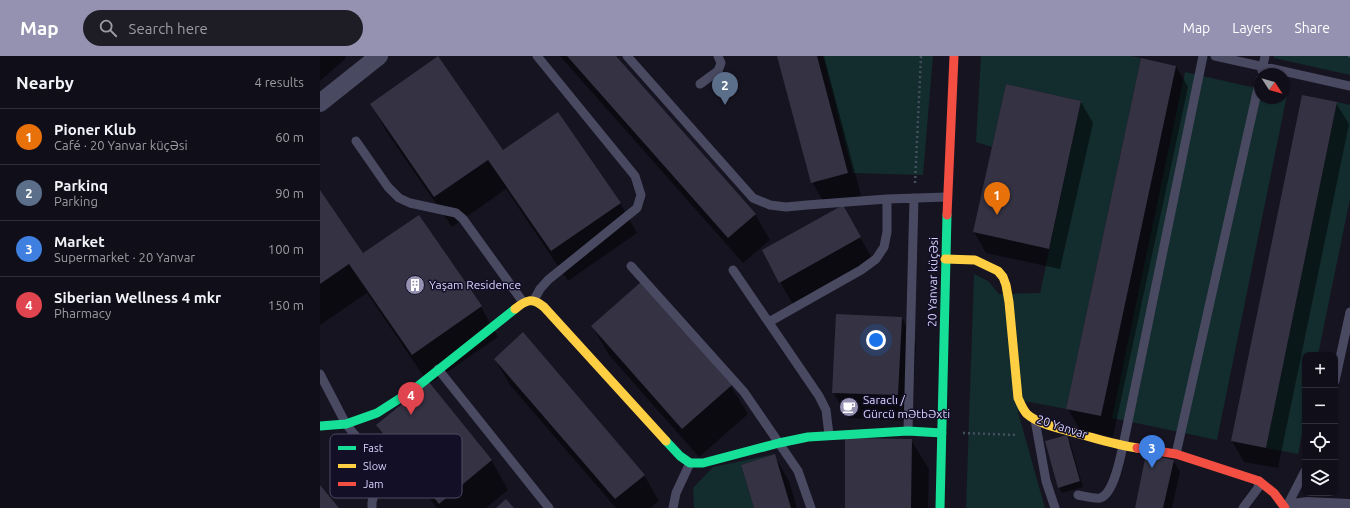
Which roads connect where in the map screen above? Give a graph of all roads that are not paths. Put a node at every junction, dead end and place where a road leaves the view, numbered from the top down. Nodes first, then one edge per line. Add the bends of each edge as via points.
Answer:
1 (379, 56) edge
2 (537, 56) edge
3 (627, 56) edge
4 (718, 56) edge
5 (954, 56) edge
6 (1203, 56) edge
7 (1216, 56) edge
8 (1265, 56) edge
9 (1255, 68) edge
10 (1262, 68) edge
11 (1290, 75) edge
12 (700, 84) dead end
13 (1350, 86) edge
14 (320, 103) edge
15 (1254, 104) edge
16 (356, 141) dead end
17 (947, 197) junction
18 (914, 198) junction
19 (888, 199) junction
20 (945, 259) junction
21 (631, 266) dead end
22 (733, 270) dead end
23 (534, 300) junction
24 (523, 302) junction
25 (1350, 312) edge
26 (769, 322) junction
27 (1338, 367) edge
28 (438, 369) junction
29 (320, 374) edge
30 (1034, 419) junction
31 (346, 424) junction
32 (320, 426) edge
33 (908, 431) junction
34 (942, 433) junction
35 (354, 434) edge
36 (829, 435) junction
37 (779, 443) junction
38 (1123, 446) junction
39 (1176, 454) junction
40 (690, 463) junction
41 (1302, 477) edge
42 (1260, 481) junction
43 (1078, 495) dead end
44 (373, 498) edge
45 (372, 508) edge
46 (549, 508) edge
47 (673, 508) edge
48 (810, 508) edge
49 (940, 508) edge
50 (1055, 508) edge
51 (1243, 508) edge
52 (1285, 508) edge
53 (1292, 508) edge
54 (1348, 508) edge

1 - 14 street
2 - 23 lane via 635,176 641,196 637,208 548,280
3 - 19 lane via 753,198 770,205 786,207
4 - 12 lane via 721,63 718,71
5 - 17 street, 20 Yanvar küçəsi
6 - 38 lane
7 - 9 lane
8 - 10 lane
11 - 13 lane
15 - 39 lane
16 - 24 lane via 388,187 399,198 456,212
17 - 18 lane
17 - 20 street, 20 Yanvar küçəsi
18 - 19 lane
18 - 33 lane
19 - 26 lane via 887,232 884,247 876,259
20 - 30 street, 20 Yanvar via 975,260 998,271 1003,277 1009,302 1018,398 1023,409
20 - 34 street, 20 Yanvar küçəsi
21 - 37 lane via 744,392
22 - 26 lane
23 - 24 street
23 - 40 street via 547,309 664,439
24 - 28 street
25 - 27 lane
26 - 36 lane via 819,396 826,410
28 - 31 street via 413,390 377,413
28 - 46 lane
29 - 31 lane
30 - 38 street, 20 Yanvar
30 - 50 lane via 1046,481
31 - 32 street
31 - 35 lane
33 - 34 street
33 - 36 street
34 - 49 street, 20 Yanvar küçəsi
36 - 37 street
37 - 40 street via 704,463
37 - 48 lane via 798,471
38 - 39 street, 20 Yanvar
38 - 43 lane via 1113,483 1105,495 1100,498
39 - 42 street, 20 Yanvar
40 - 47 lane via 676,493
41 - 52 lane
42 - 51 lane via 1258,488
42 - 52 street, 20 Yanvar
44 - 45 lane
53 - 54 street

